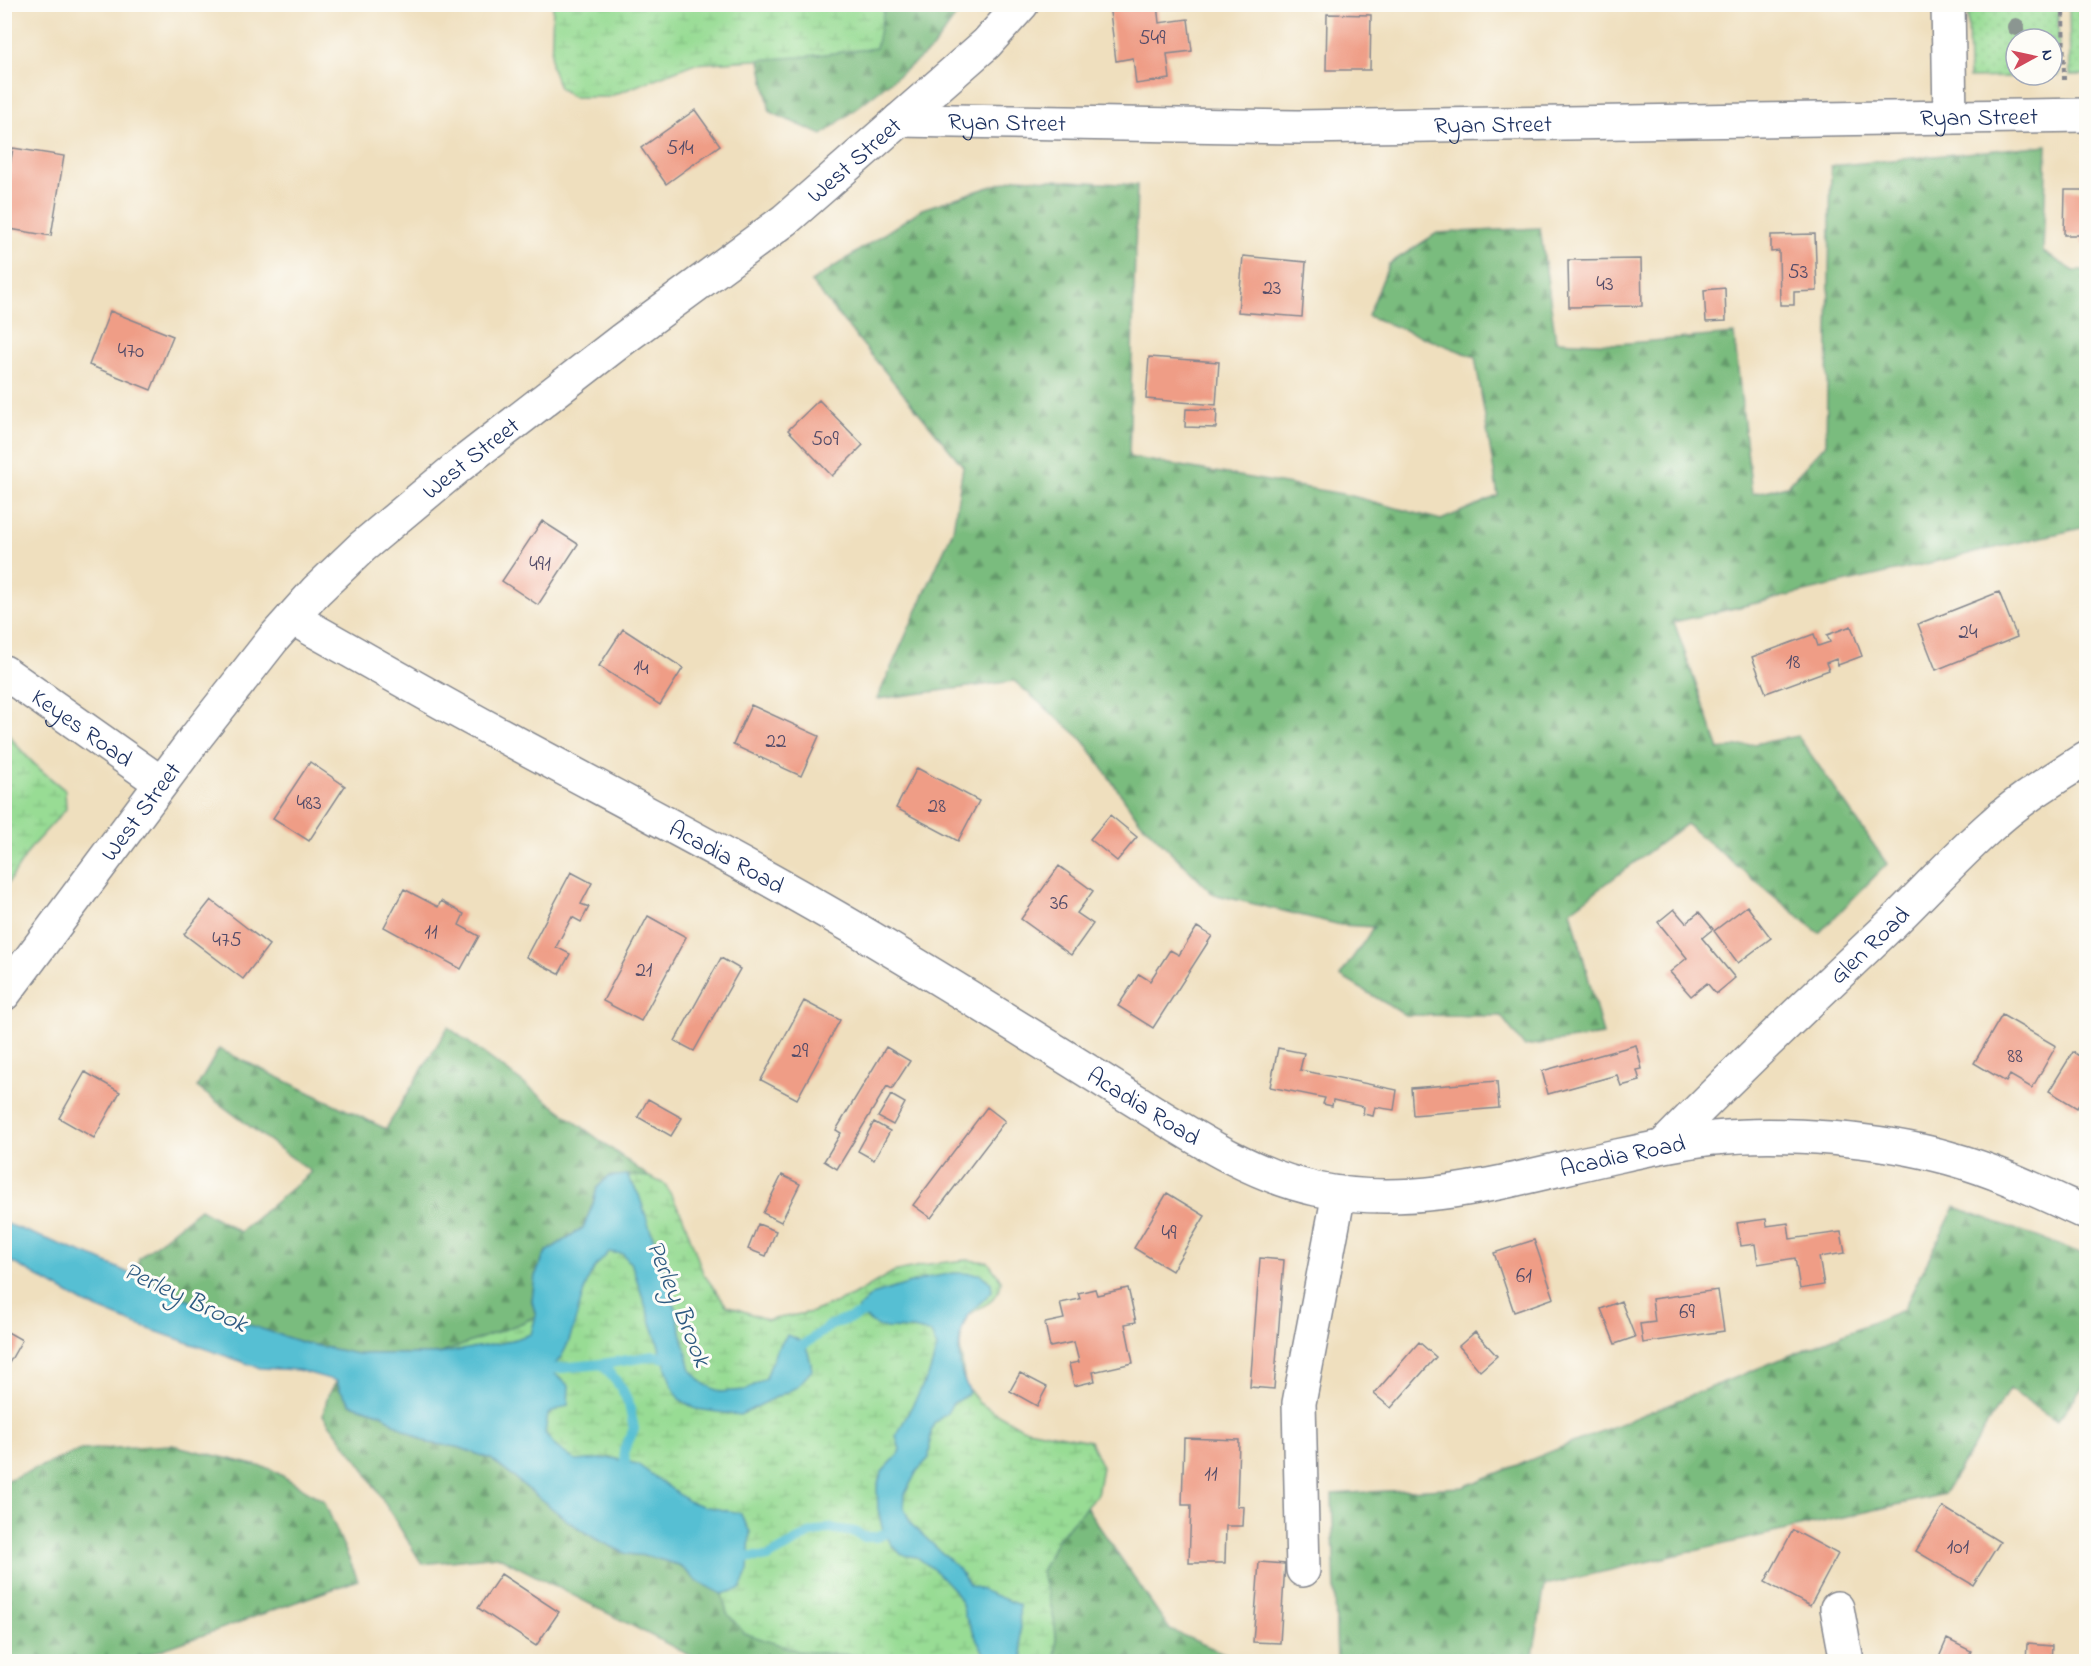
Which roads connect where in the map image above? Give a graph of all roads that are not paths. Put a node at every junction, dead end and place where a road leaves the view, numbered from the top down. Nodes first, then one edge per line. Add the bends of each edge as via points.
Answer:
1 (1022, 4) edge
2 (1948, 4) edge
3 (2086, 115) edge
4 (1950, 117) junction
5 (899, 120) junction
6 (292, 618) junction
7 (4, 672) edge
8 (2086, 758) edge
9 (161, 783) junction
10 (4, 994) edge
11 (1663, 1146) junction
12 (1339, 1193) junction
13 (2086, 1213) edge
14 (1303, 1570) dead end
15 (1837, 1608) dead end
16 (1847, 1662) edge

1 - 5 street, West Street via 986,44
2 - 4 street
3 - 4 street, Ryan Street
4 - 5 street, Ryan Street via 1298,127
5 - 6 street, West Street via 785,220 459,466 362,547
6 - 9 street, West Street
6 - 12 street, Acadia Road via 702,841 886,947 1197,1138 1258,1170 1310,1188
7 - 9 street, Keyes Road
8 - 11 street, Glen Road via 2004,815 1964,850
9 - 10 street, West Street
11 - 12 street, Acadia Road via 1466,1191 1383,1197
11 - 13 street, Acadia Road via 1755,1136 1832,1139 1911,1149 1987,1170
12 - 14 street via 1299,1403
15 - 16 street

